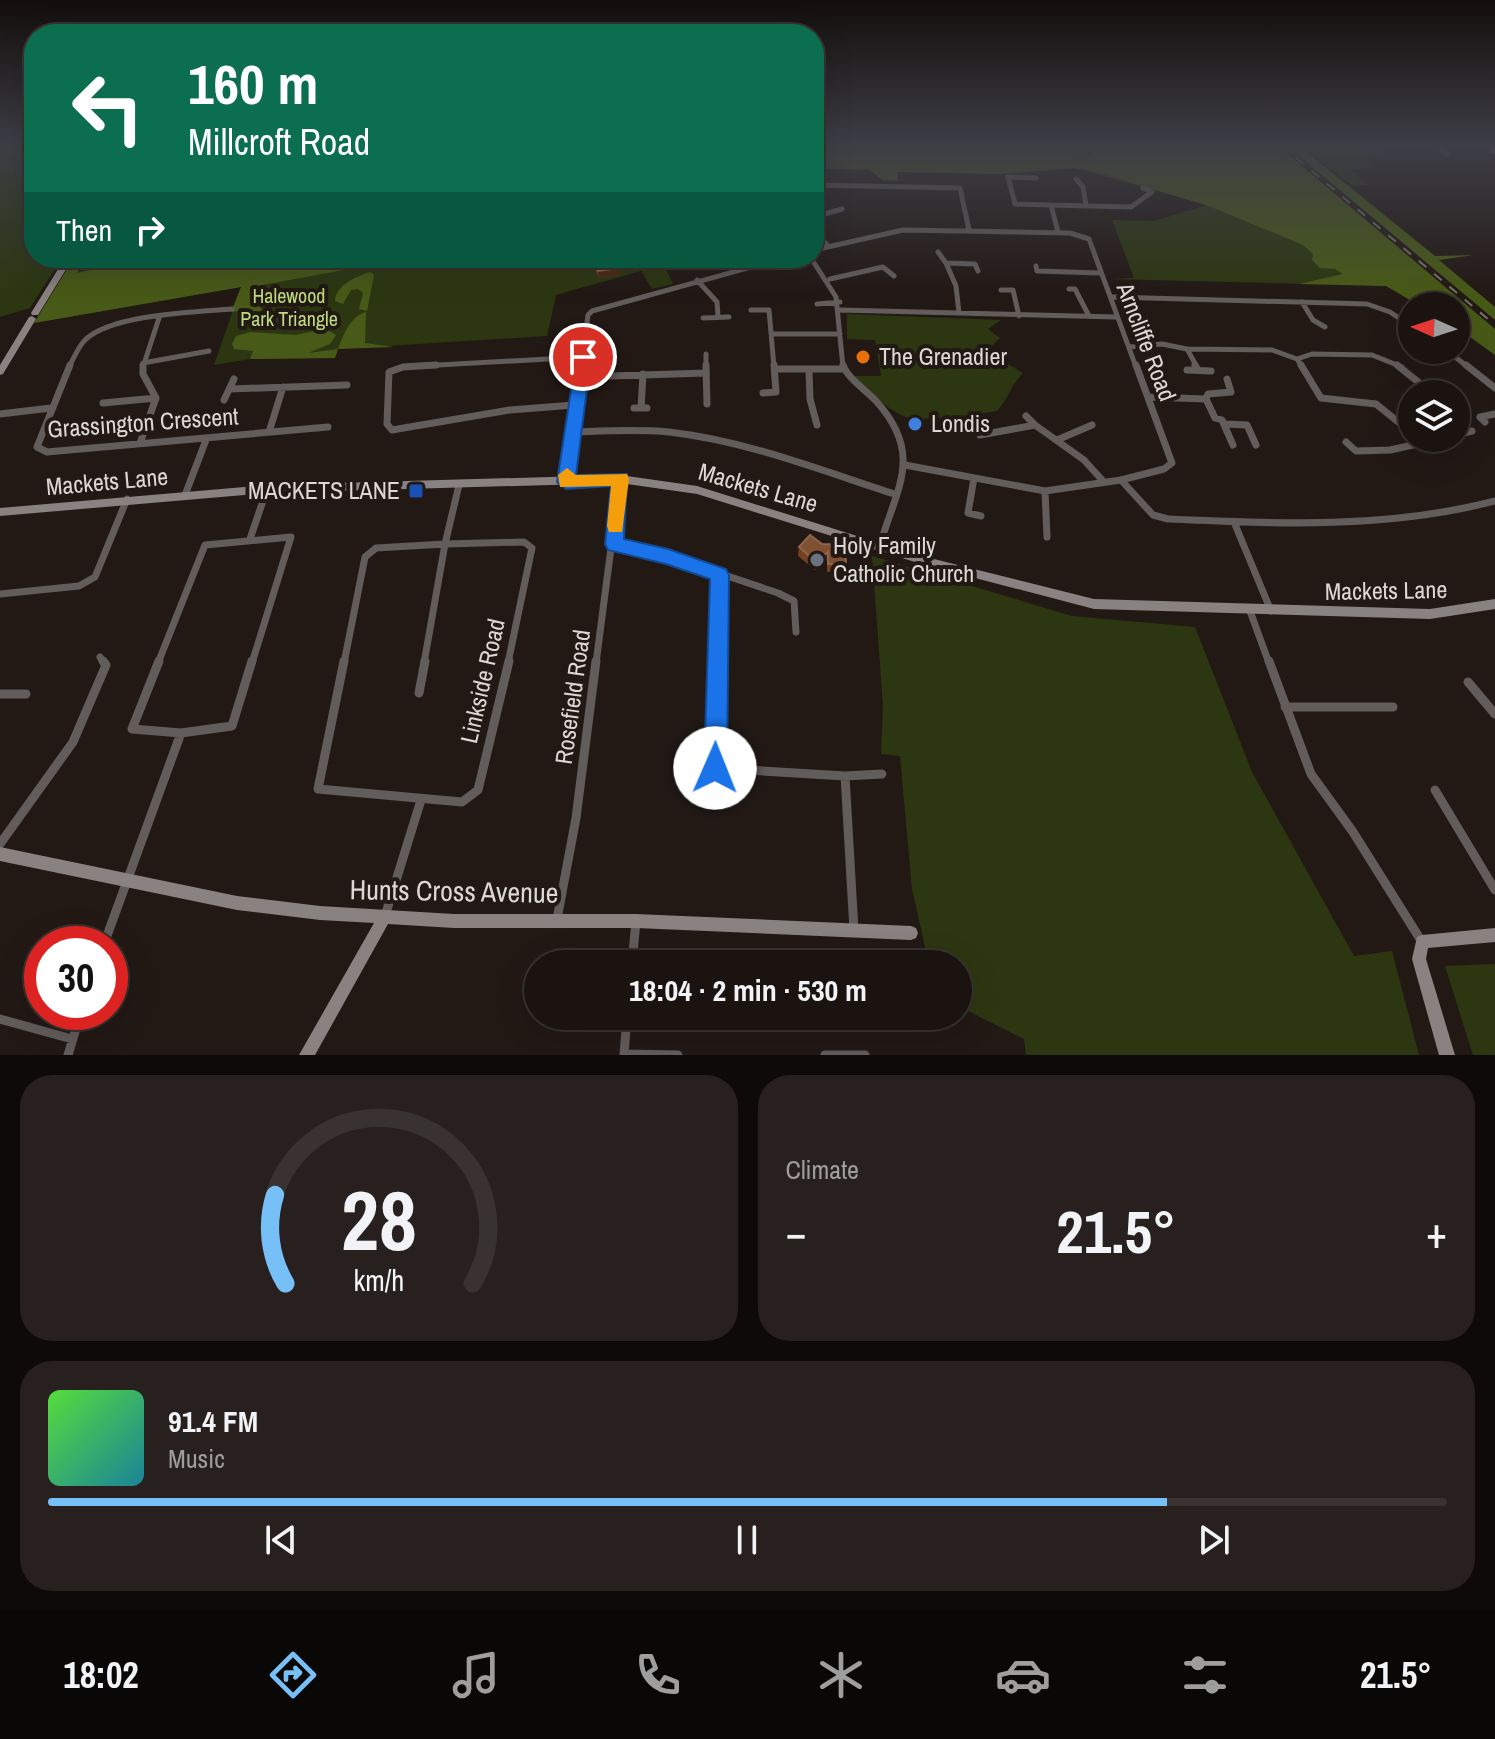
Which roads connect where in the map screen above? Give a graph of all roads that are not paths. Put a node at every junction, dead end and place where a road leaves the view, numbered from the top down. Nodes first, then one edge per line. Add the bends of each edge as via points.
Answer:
1 (961, 194) edge
2 (1012, 194) edge
3 (1084, 194) edge
4 (1149, 194) edge
5 (1051, 205) junction
6 (1086, 206) junction
7 (842, 209) dead end
8 (824, 214) edge
9 (969, 230) junction
10 (1058, 232) junction
11 (824, 241) edge
12 (828, 246) junction
13 (824, 247) edge
14 (938, 252) dead end
15 (946, 263) junction
16 (1036, 266) dead end
17 (63, 268) edge
18 (744, 268) edge
19 (820, 268) edge
20 (978, 271) dead end
21 (1100, 273) junction
22 (894, 276) dead end
23 (830, 279) junction
24 (697, 280) junction
25 (1069, 289) dead end
26 (1001, 290) dead end
27 (1112, 297) junction
28 (1302, 302) junction
29 (840, 306) junction
30 (232, 309) dead end
31 (751, 310) dead end
32 (810, 310) dead end
33 (959, 313) junction
34 (1019, 316) junction
35 (1089, 316) junction
36 (718, 317) junction
37 (729, 317) dead end
38 (1116, 317) junction
39 (1398, 317) edge
40 (159, 318) junction
41 (703, 318) dead end
42 (1325, 327) dead end
43 (771, 334) junction
44 (840, 334) junction
45 (1130, 347) junction
46 (1187, 349) junction
47 (209, 351) dead end
48 (706, 354) dead end
49 (583, 357) junction
50 (1297, 359) junction
51 (3, 363) edge
52 (143, 363) junction
53 (1464, 364) edge
54 (777, 369) junction
55 (843, 369) junction
56 (809, 370) junction
57 (1187, 370) dead end
58 (1198, 370) junction
59 (1211, 371) dead end
60 (0, 372) edge
61 (706, 373) junction
62 (643, 374) junction
63 (579, 377) junction
64 (234, 379) dead end
65 (1227, 379) dead end
66 (1417, 380) edge
67 (347, 385) dead end
68 (283, 387) junction
69 (1495, 388) edge
70 (230, 389) junction
71 (763, 393) dead end
72 (1148, 397) junction
73 (156, 398) junction
74 (718, 399) dead end
75 (1206, 399) junction
76 (224, 400) dead end
77 (103, 403) dead end
78 (574, 405) junction
79 (51, 408) junction
80 (641, 408) dead end
81 (0, 414) edge
82 (1495, 414) edge
83 (1026, 416) dead end
84 (1398, 422) edge
85 (1485, 422) dead end
86 (1224, 424) junction
87 (817, 425) dead end
88 (1035, 425) junction
89 (1092, 425) dead end
90 (328, 427) dead end
91 (269, 432) junction
92 (571, 432) junction
93 (980, 435) dead end
94 (206, 440) junction
95 (1057, 440) junction
96 (1346, 442) dead end
97 (140, 443) junction
98 (1233, 445) dead end
99 (1256, 445) dead end
100 (1398, 448) edge
101 (1356, 451) junction
102 (1357, 462) dead end
103 (905, 465) junction
104 (974, 478) junction
105 (620, 479) junction
106 (1121, 480) junction
107 (1103, 481) junction
108 (566, 482) junction
109 (459, 485) junction
110 (267, 489) junction
111 (1045, 491) junction
112 (894, 494) junction
113 (185, 495) junction
114 (127, 498) junction
115 (1495, 501) edge
116 (0, 512) edge
117 (981, 516) dead end
118 (1234, 522) junction
119 (1047, 537) dead end
120 (250, 539) junction
121 (445, 544) junction
122 (614, 544) junction
123 (880, 545) junction
124 (719, 575) junction
125 (0, 594) edge
126 (1495, 604) edge
127 (1250, 611) junction
128 (1271, 611) junction
129 (796, 632) dead end
130 (100, 657) dead end
131 (1467, 682) dead end
132 (419, 693) dead end
133 (0, 694) edge
134 (26, 694) dead end
135 (1285, 707) junction
136 (1393, 707) dead end
137 (1495, 714) edge
138 (181, 733) junction
139 (882, 774) dead end
140 (845, 776) junction
141 (1435, 790) dead end
142 (421, 800) junction
143 (0, 844) edge
144 (0, 854) edge
145 (127, 881) junction
146 (1495, 890) edge
147 (384, 918) junction
148 (557, 919) junction
149 (636, 921) junction
150 (111, 926) edge
151 (854, 930) junction
152 (911, 933) dead end
153 (1495, 935) edge
154 (1422, 942) junction
155 (633, 950) edge
156 (0, 1019) edge
157 (75, 1030) edge
158 (626, 1030) edge
159 (72, 1039) junction
160 (624, 1054) edge
161 (68, 1055) edge
162 (307, 1055) edge
163 (678, 1055) edge
164 (825, 1055) edge
165 (858, 1055) edge
166 (865, 1055) edge
167 (1447, 1055) edge

1 - 9 street
2 - 5 street via 1015,206
3 - 6 street
4 - 6 street via 1131,207
5 - 6 street
5 - 10 street
7 - 8 street
9 - 10 street, Arncliffe Road
9 - 12 street, Arncliffe Road via 903,230
10 - 21 street, Arncliffe Road via 1089,239
11 - 12 street
12 - 13 street, Arncliffe Road
14 - 15 street
15 - 20 street via 975,264
15 - 33 street
16 - 21 street via 1037,271
17 - 51 street
18 - 24 street
19 - 23 street
21 - 27 street, Arncliffe Road
22 - 23 street via 883,267
23 - 29 street
24 - 36 street via 717,302
24 - 49 street via 592,311
25 - 35 street via 1075,289
26 - 34 street via 1013,290
27 - 28 street
27 - 38 street, Arncliffe Road
28 - 39 street via 1367,304
28 - 42 street via 1313,320
29 - 32 street via 817,304
29 - 33 street
29 - 44 street
30 - 40 street, Grassington Crescent
31 - 43 street via 769,310
33 - 34 street
34 - 35 street
35 - 38 street
36 - 37 street
36 - 41 street
38 - 45 street, Arncliffe Road
40 - 52 street
40 - 79 street, Grassington Crescent via 101,330 86,339
43 - 44 street
43 - 54 street
44 - 55 street
45 - 46 street via 1162,344
45 - 72 street, Arncliffe Road
46 - 50 street via 1272,350
46 - 58 street
47 - 52 street
48 - 61 street
49 - 63 street
49 - 78 street via 403,367 389,372 387,424 392,430
50 - 66 street via 1326,354 1383,358
50 - 84 street via 1321,398 1360,399
51 - 60 street
52 - 73 street
53 - 69 street
54 - 56 street
54 - 71 street via 776,392
55 - 56 street
55 - 103 street via 898,431
56 - 87 street
57 - 58 street
58 - 59 street
61 - 62 street
61 - 74 street via 707,402
62 - 63 street
62 - 80 street
63 - 78 street
64 - 70 street
65 - 75 street via 1231,392 1208,394
67 - 68 street
68 - 70 street
68 - 91 street
70 - 76 street
72 - 75 street
72 - 106 street, Arncliffe Road via 1172,463
73 - 77 street
73 - 97 street
75 - 86 street
78 - 92 street
79 - 81 street
79 - 97 street, Grassington Crescent via 37,447 47,452
82 - 85 street via 1480,417
83 - 88 street
86 - 98 street
86 - 99 street via 1247,425
88 - 93 street
88 - 95 street
89 - 95 street
90 - 91 street, Grassington Crescent
91 - 94 street, Grassington Crescent
92 - 108 street
92 - 112 street via 683,434
94 - 97 street, Grassington Crescent
94 - 113 street
95 - 107 street
96 - 101 street
100 - 101 street
101 - 102 street
103 - 104 street, Arncliffe Road
103 - 112 street
104 - 111 street, Arncliffe Road
104 - 117 street via 968,513
105 - 108 street, Mackets Lane
105 - 122 street, Rosefield Road
105 - 123 street, Mackets Lane via 697,490
106 - 107 street, Arncliffe Road
106 - 118 street via 1153,515
107 - 111 street, Arncliffe Road
108 - 109 street, Mackets Lane
109 - 110 street, Mackets Lane
109 - 121 street
110 - 113 street, Mackets Lane
110 - 120 street
111 - 119 street
112 - 123 street
113 - 114 street, Mackets Lane
114 - 116 street, Mackets Lane
114 - 125 street via 95,577 79,586
115 - 118 street via 1358,523
118 - 128 street
120 - 138 street via 291,537 232,726
120 - 138 street via 205,545 132,729
121 - 132 street
121 - 142 street, Linkside Road via 524,542 532,548 478,790 462,802
121 - 142 street via 376,548 365,557 318,789
122 - 124 street
122 - 148 street, Rosefield Road
123 - 127 street, Mackets Lane via 1094,604
124 - 129 street via 794,601
124 - 140 street via 715,768
126 - 128 street, Mackets Lane via 1430,614
127 - 128 street, Mackets Lane
127 - 135 street
130 - 143 street via 106,665 73,742
131 - 137 street
133 - 134 street
135 - 136 street
135 - 154 street via 1311,774
138 - 145 street
139 - 140 street
140 - 151 street
141 - 146 street
142 - 147 street
144 - 145 street, Hunts Cross Avenue
145 - 147 street, Hunts Cross Avenue via 237,903
145 - 150 street
147 - 148 street, Hunts Cross Avenue
147 - 162 street
148 - 149 street, Hunts Cross Avenue
149 - 151 street, Hunts Cross Avenue
149 - 155 street
151 - 152 street, Hunts Cross Avenue
153 - 154 street
154 - 167 street via 1419,959
156 - 159 street
157 - 159 street
158 - 160 street
159 - 161 street
160 - 163 street
164 - 165 street
165 - 166 street

